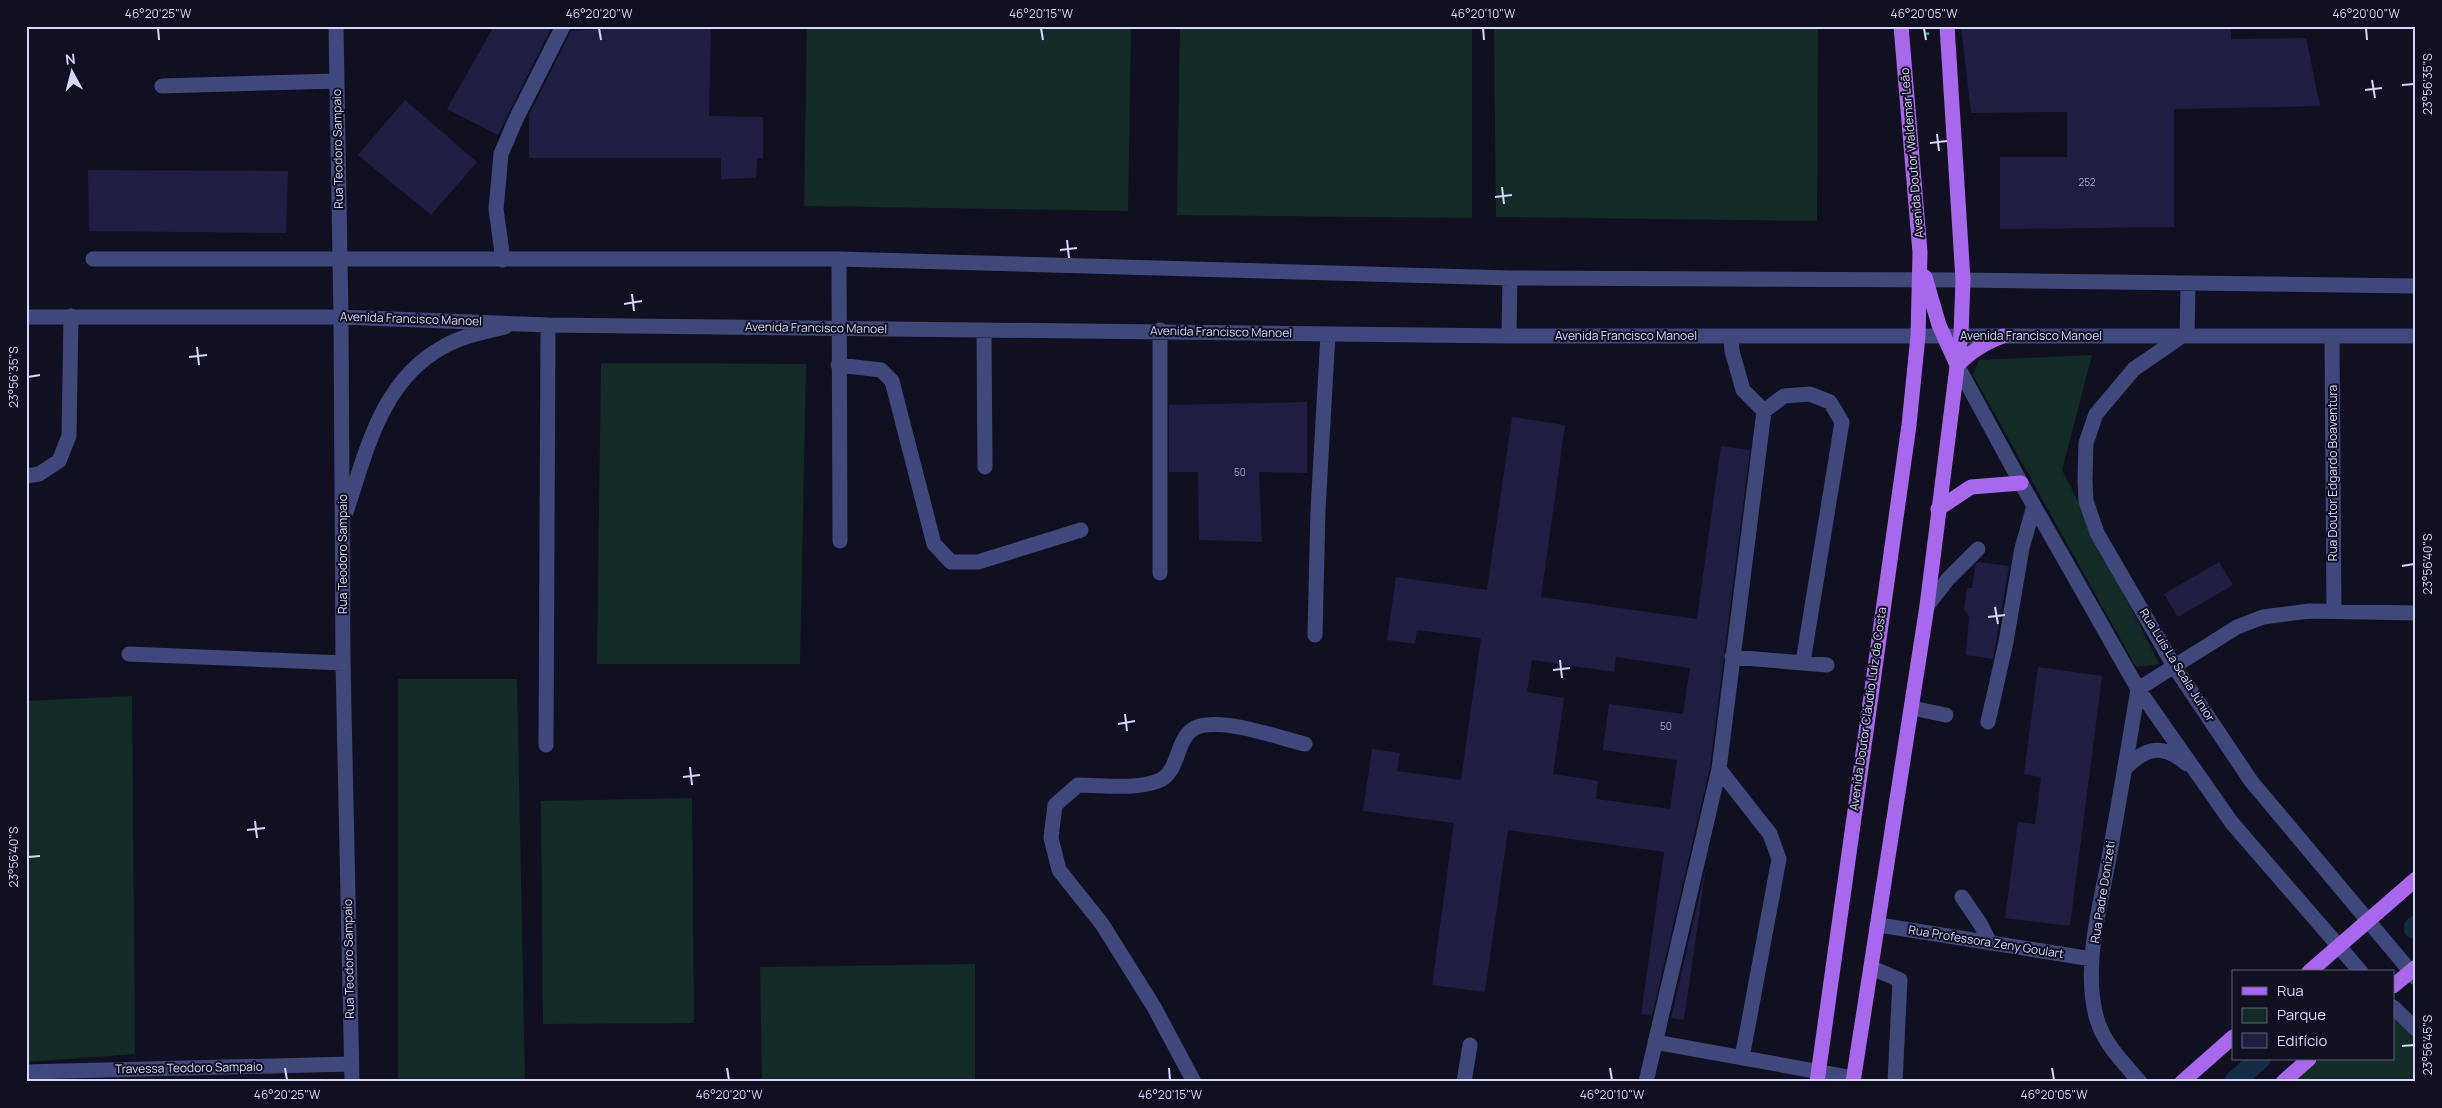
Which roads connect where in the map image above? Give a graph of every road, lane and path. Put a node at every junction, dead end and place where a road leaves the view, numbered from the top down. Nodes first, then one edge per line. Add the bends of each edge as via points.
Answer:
1 (336, 26) edge
2 (563, 26) edge
3 (1901, 26) edge
4 (1948, 26) edge
5 (337, 81) junction
6 (162, 86) dead end
7 (93, 259) dead end
8 (839, 259) junction
9 (503, 260) junction
10 (340, 266) junction
11 (1510, 280) junction
12 (1922, 280) junction
13 (1963, 280) junction
14 (2416, 286) edge
15 (2188, 288) junction
16 (71, 316) junction
17 (26, 317) edge
18 (341, 317) junction
19 (520, 322) junction
20 (548, 324) junction
21 (838, 328) junction
22 (1160, 330) junction
23 (1509, 330) junction
24 (984, 331) junction
25 (2186, 331) junction
26 (1328, 334) junction
27 (1731, 336) junction
28 (1918, 336) junction
29 (1944, 336) junction
30 (1961, 336) junction
31 (2003, 336) junction
32 (2332, 336) junction
33 (2416, 336) edge
34 (838, 365) junction
35 (1956, 365) junction
36 (1764, 411) junction
37 (985, 467) dead end
38 (26, 476) edge
39 (2021, 483) junction
40 (2034, 506) junction
41 (1938, 509) junction
42 (343, 522) junction
43 (1081, 530) dead end
44 (840, 541) dead end
45 (1978, 548) dead end
46 (1160, 573) dead end
47 (1927, 606) junction
48 (2334, 611) junction
49 (2416, 613) edge
50 (1315, 635) dead end
51 (129, 654) dead end
52 (1732, 657) junction
53 (1803, 662) junction
54 (343, 663) junction
55 (1827, 665) dead end
56 (2174, 666) junction
57 (2138, 689) junction
58 (1912, 708) junction
59 (1946, 715) dead end
60 (1988, 722) dead end
61 (1305, 744) dead end
62 (546, 745) dead end
63 (1719, 769) junction
64 (2124, 770) junction
65 (2195, 771) junction
66 (2416, 879) edge
67 (1962, 897) dead end
68 (2368, 921) junction
69 (1879, 925) junction
70 (1990, 943) junction
71 (2339, 945) junction
72 (2092, 959) junction
73 (1872, 968) junction
74 (2311, 970) edge
75 (2359, 970) edge
76 (2414, 973) edge
77 (2394, 985) edge
78 (2394, 1008) edge
79 (2416, 1029) edge
80 (2232, 1039) edge
81 (1655, 1042) junction
82 (1470, 1045) dead end
83 (1742, 1058) junction
84 (2308, 1060) edge
85 (351, 1064) junction
86 (26, 1072) edge
87 (1818, 1077) edge
88 (1853, 1080) edge
89 (352, 1082) edge
90 (1194, 1082) edge
91 (1464, 1082) edge
92 (1646, 1082) edge
93 (1895, 1082) edge
94 (2140, 1082) edge
95 (2182, 1082) edge
96 (2283, 1082) edge

1 - 5 street, Rua Teodoro Sampaio
2 - 9 street via 501,154 496,209
3 - 12 main road, Avenida Doutor Waldemar Leão
4 - 13 main road
5 - 6 street
5 - 10 street, Rua Teodoro Sampaio
7 - 10 street
8 - 9 street
8 - 11 street
8 - 21 street
9 - 10 street
10 - 18 street, Rua Teodoro Sampaio
11 - 12 street
11 - 23 street
12 - 13 street
12 - 28 main road, Avenida Doutor Cláudio Luiz da Costa
12 - 29 main road
13 - 15 street
13 - 30 main road
14 - 15 street
15 - 25 street
16 - 17 street, Avenida Francisco Manoel
16 - 18 street, Avenida Francisco Manoel
16 - 38 street via 70,436 58,461 40,474
18 - 19 street, Avenida Francisco Manoel
18 - 42 street, Rua Teodoro Sampaio
19 - 20 street, Avenida Francisco Manoel
19 - 42 street via 443,346 406,376 376,422
20 - 21 street, Avenida Francisco Manoel
20 - 62 street
21 - 24 street, Avenida Francisco Manoel
21 - 34 street
22 - 24 street, Avenida Francisco Manoel
22 - 26 street, Avenida Francisco Manoel
22 - 46 street
23 - 26 street, Avenida Francisco Manoel
23 - 27 street, Avenida Francisco Manoel
24 - 37 street
25 - 31 street, Avenida Francisco Manoel
25 - 32 street, Avenida Francisco Manoel
25 - 56 street, Rua Luís La Scala Júnior via 2134,369 2096,414 2086,443 2086,501 2097,532
26 - 50 street
27 - 28 street, Avenida Francisco Manoel
27 - 36 street via 1743,390
28 - 29 street, Avenida Francisco Manoel
28 - 87 main road, Avenida Doutor Cláudio Luiz da Costa via 1909,425
29 - 30 street, Avenida Francisco Manoel
29 - 35 main road
30 - 31 street, Avenida Francisco Manoel
30 - 35 main road
31 - 35 main road via 1973,349
32 - 33 street, Avenida Francisco Manoel
32 - 48 street, Rua Doutor Edgardo Boaventura
34 - 43 street via 881,370 892,381 934,544 951,562 978,562
34 - 44 street
35 - 39 street
35 - 41 main road
36 - 52 street
36 - 53 street via 1784,396 1810,394 1830,402 1842,422
39 - 40 street
39 - 41 main road via 1971,487
40 - 57 street
40 - 60 street via 2022,548
41 - 47 main road
42 - 54 street, Rua Teodoro Sampaio
45 - 47 street
47 - 58 main road
48 - 49 street
48 - 56 street via 2278,614 2251,621
51 - 54 street
52 - 53 street
52 - 63 street
53 - 55 street
54 - 85 street, Rua Teodoro Sampaio
56 - 57 street
56 - 68 street, Rua Luís La Scala Júnior via 2251,781
57 - 64 street, Rua Padre Donizeti
57 - 65 street
58 - 59 street
58 - 69 main road
61 - 90 street via 1222,724 1199,726 1183,738 1173,766 1160,781 1139,786 1078,785 1055,805 1050,838 1059,870 1102,924 1154,1007
63 - 81 street
63 - 83 street via 1770,834 1779,859
64 - 65 street via 2142,753 2158,750 2178,757
64 - 72 street, Rua Padre Donizeti
65 - 71 street via 2232,823
66 - 68 main road
67 - 70 street
68 - 71 main road
68 - 76 street, Rua Luís La Scala Júnior
69 - 70 street, Rua Professora Zeny Goulart
69 - 73 main road
70 - 72 street, Rua Professora Zeny Goulart
71 - 74 main road
71 - 75 street
72 - 94 street, Rua Padre Donizeti via 2093,1002 2104,1037
73 - 88 main road
73 - 93 street via 1900,980
76 - 77 main road
78 - 79 street
80 - 95 main road
81 - 83 street
81 - 92 street
82 - 91 street
83 - 87 street
84 - 96 main road
85 - 86 street, Travessa Teodoro Sampaio
85 - 89 street, Rua Teodoro Sampaio
87 - 88 street

